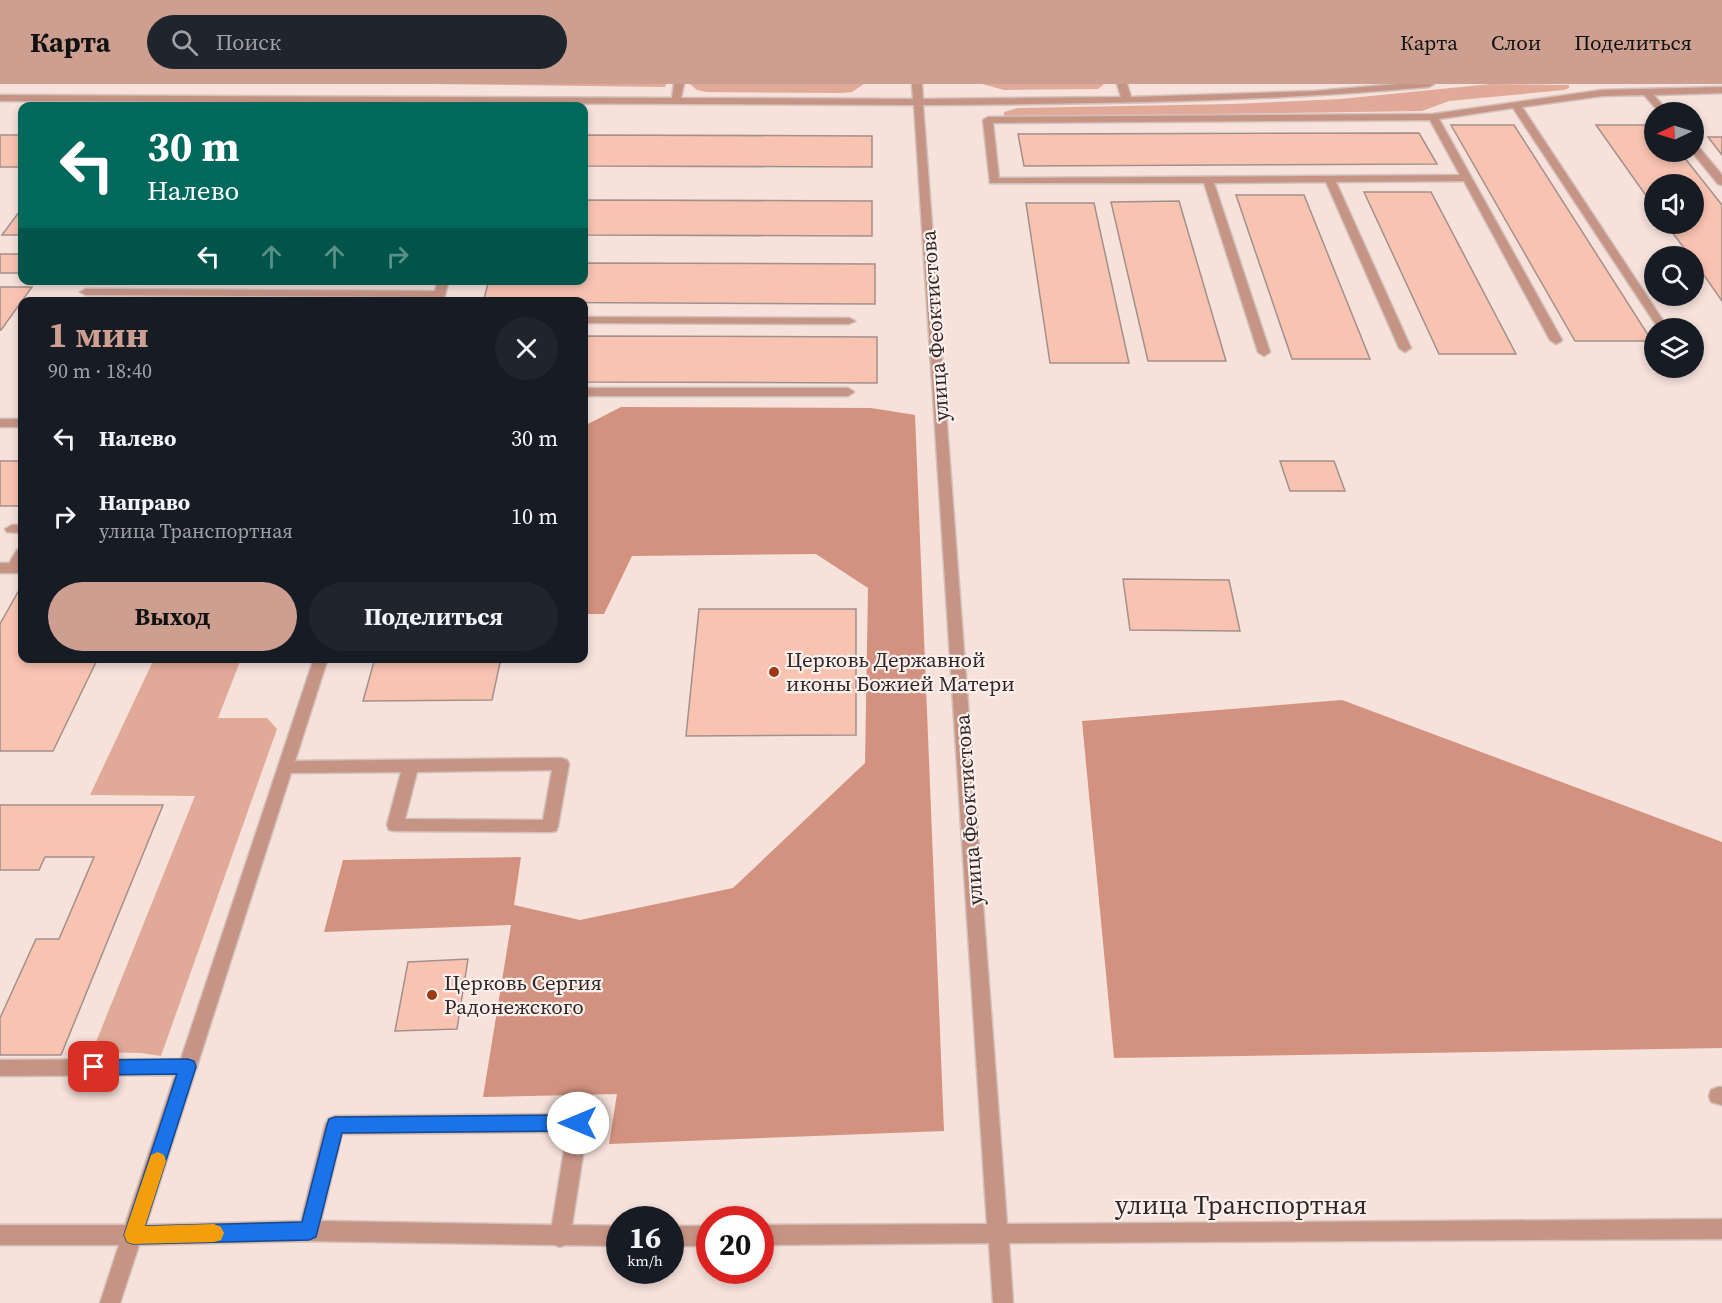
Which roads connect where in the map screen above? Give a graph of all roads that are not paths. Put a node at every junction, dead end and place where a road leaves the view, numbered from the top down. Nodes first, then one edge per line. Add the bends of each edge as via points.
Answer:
1 (679, 84) edge
2 (917, 84) edge
3 (1122, 84) edge
4 (1429, 84) edge
5 (1591, 84) edge
6 (298, 86) dead end
7 (1722, 90) edge
8 (1647, 92) junction
9 (1602, 93) junction
10 (0, 98) edge
11 (290, 99) junction
12 (676, 101) junction
13 (1127, 101) junction
14 (449, 102) edge
15 (588, 102) edge
16 (919, 102) junction
17 (1656, 102) edge
18 (1516, 105) junction
19 (1433, 117) junction
20 (1704, 160) edge
21 (1467, 178) junction
22 (1330, 179) junction
23 (1208, 180) junction
24 (1722, 182) edge
25 (86, 292) dead end
26 (379, 297) edge
27 (1656, 318) edge
28 (588, 320) edge
29 (849, 321) dead end
30 (1556, 340) dead end
31 (1405, 348) dead end
32 (1264, 352) dead end
33 (588, 392) edge
34 (848, 392) dead end
35 (0, 423) edge
36 (18, 423) edge
37 (319, 663) edge
38 (411, 764) junction
39 (285, 767) junction
40 (188, 1067) junction
41 (0, 1068) edge
42 (1722, 1229) edge
43 (309, 1231) junction
44 (999, 1234) junction
45 (0, 1235) edge
46 (133, 1235) junction
47 (774, 1235) edge
48 (606, 1236) edge
49 (560, 1237) junction
50 (110, 1303) edge
51 (1003, 1303) edge

1 - 12 street
2 - 16 street, улица Феоктистова
3 - 13 street
4 - 13 street via 1315,94
5 - 9 street
6 - 11 street
7 - 8 street
8 - 9 street
8 - 17 street
9 - 18 street
10 - 11 street
11 - 14 street
12 - 15 street
12 - 16 street
13 - 16 street
16 - 44 street, улица Феоктистова
18 - 19 street
18 - 27 street
19 - 21 street
19 - 23 street via 988,120 994,181
20 - 24 street
21 - 22 street
21 - 30 street
22 - 23 street
22 - 31 street
23 - 32 street
25 - 26 street
28 - 29 street
33 - 34 street
35 - 36 street
37 - 39 street
38 - 38 street via 561,764 550,826 395,825
38 - 39 street
39 - 40 street
40 - 41 street
40 - 46 street
42 - 44 street, улица Транспортная
43 - 46 street
43 - 49 street
43 - 49 street via 335,1125 578,1123
44 - 47 street, улица Транспортная
44 - 51 street, улица Феоктистова
45 - 46 street
46 - 50 street
48 - 49 street

